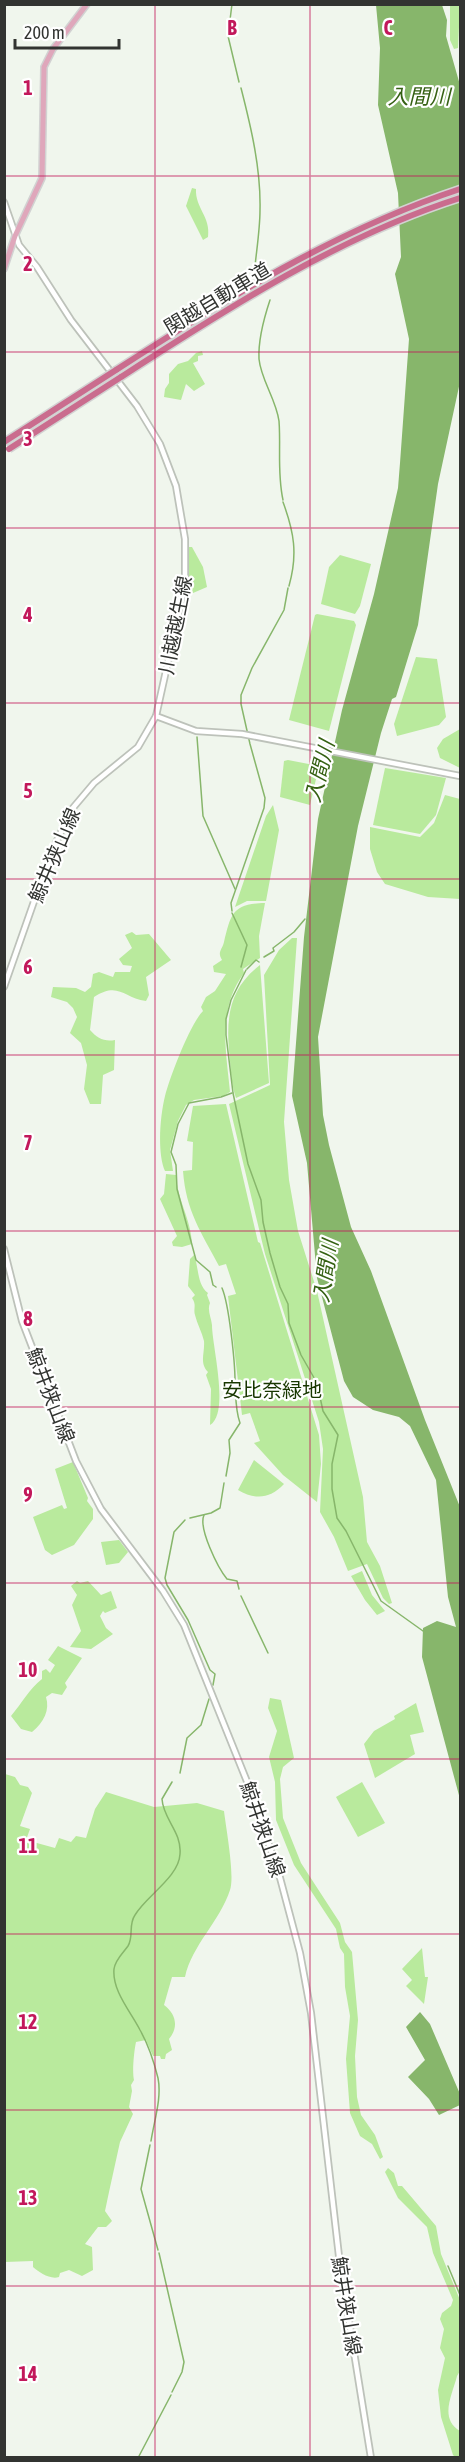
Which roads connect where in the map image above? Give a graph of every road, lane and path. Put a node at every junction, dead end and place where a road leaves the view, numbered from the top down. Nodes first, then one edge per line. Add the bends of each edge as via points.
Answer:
1 (87, 4) edge
2 (460, 189) edge
3 (460, 198) edge
4 (4, 202) edge
5 (15, 236) junction
6 (4, 269) edge
7 (4, 442) edge
8 (6, 451) edge
9 (156, 716) junction
10 (460, 776) edge
11 (4, 987) edge
12 (4, 1249) edge
13 (371, 2457) edge

1 - 5 main road via 44,67 42,178
2 - 7 highway, 関越自動車道, bridge via 370,224 286,266
3 - 8 highway, 関越自動車道, bridge via 372,232 288,274
4 - 5 main road, 川越越生線
5 - 6 main road
5 - 9 main road, 川越越生線 via 60,305 154,432 176,486 185,539 185,585
9 - 10 main road via 188,729 224,732
9 - 11 main road, 鯨井狭山線 via 138,747 88,788 72,809 51,853
12 - 13 main road, 鯨井狭山線 via 22,1321 75,1458 101,1509 184,1625 279,1874 309,2004 340,2265

